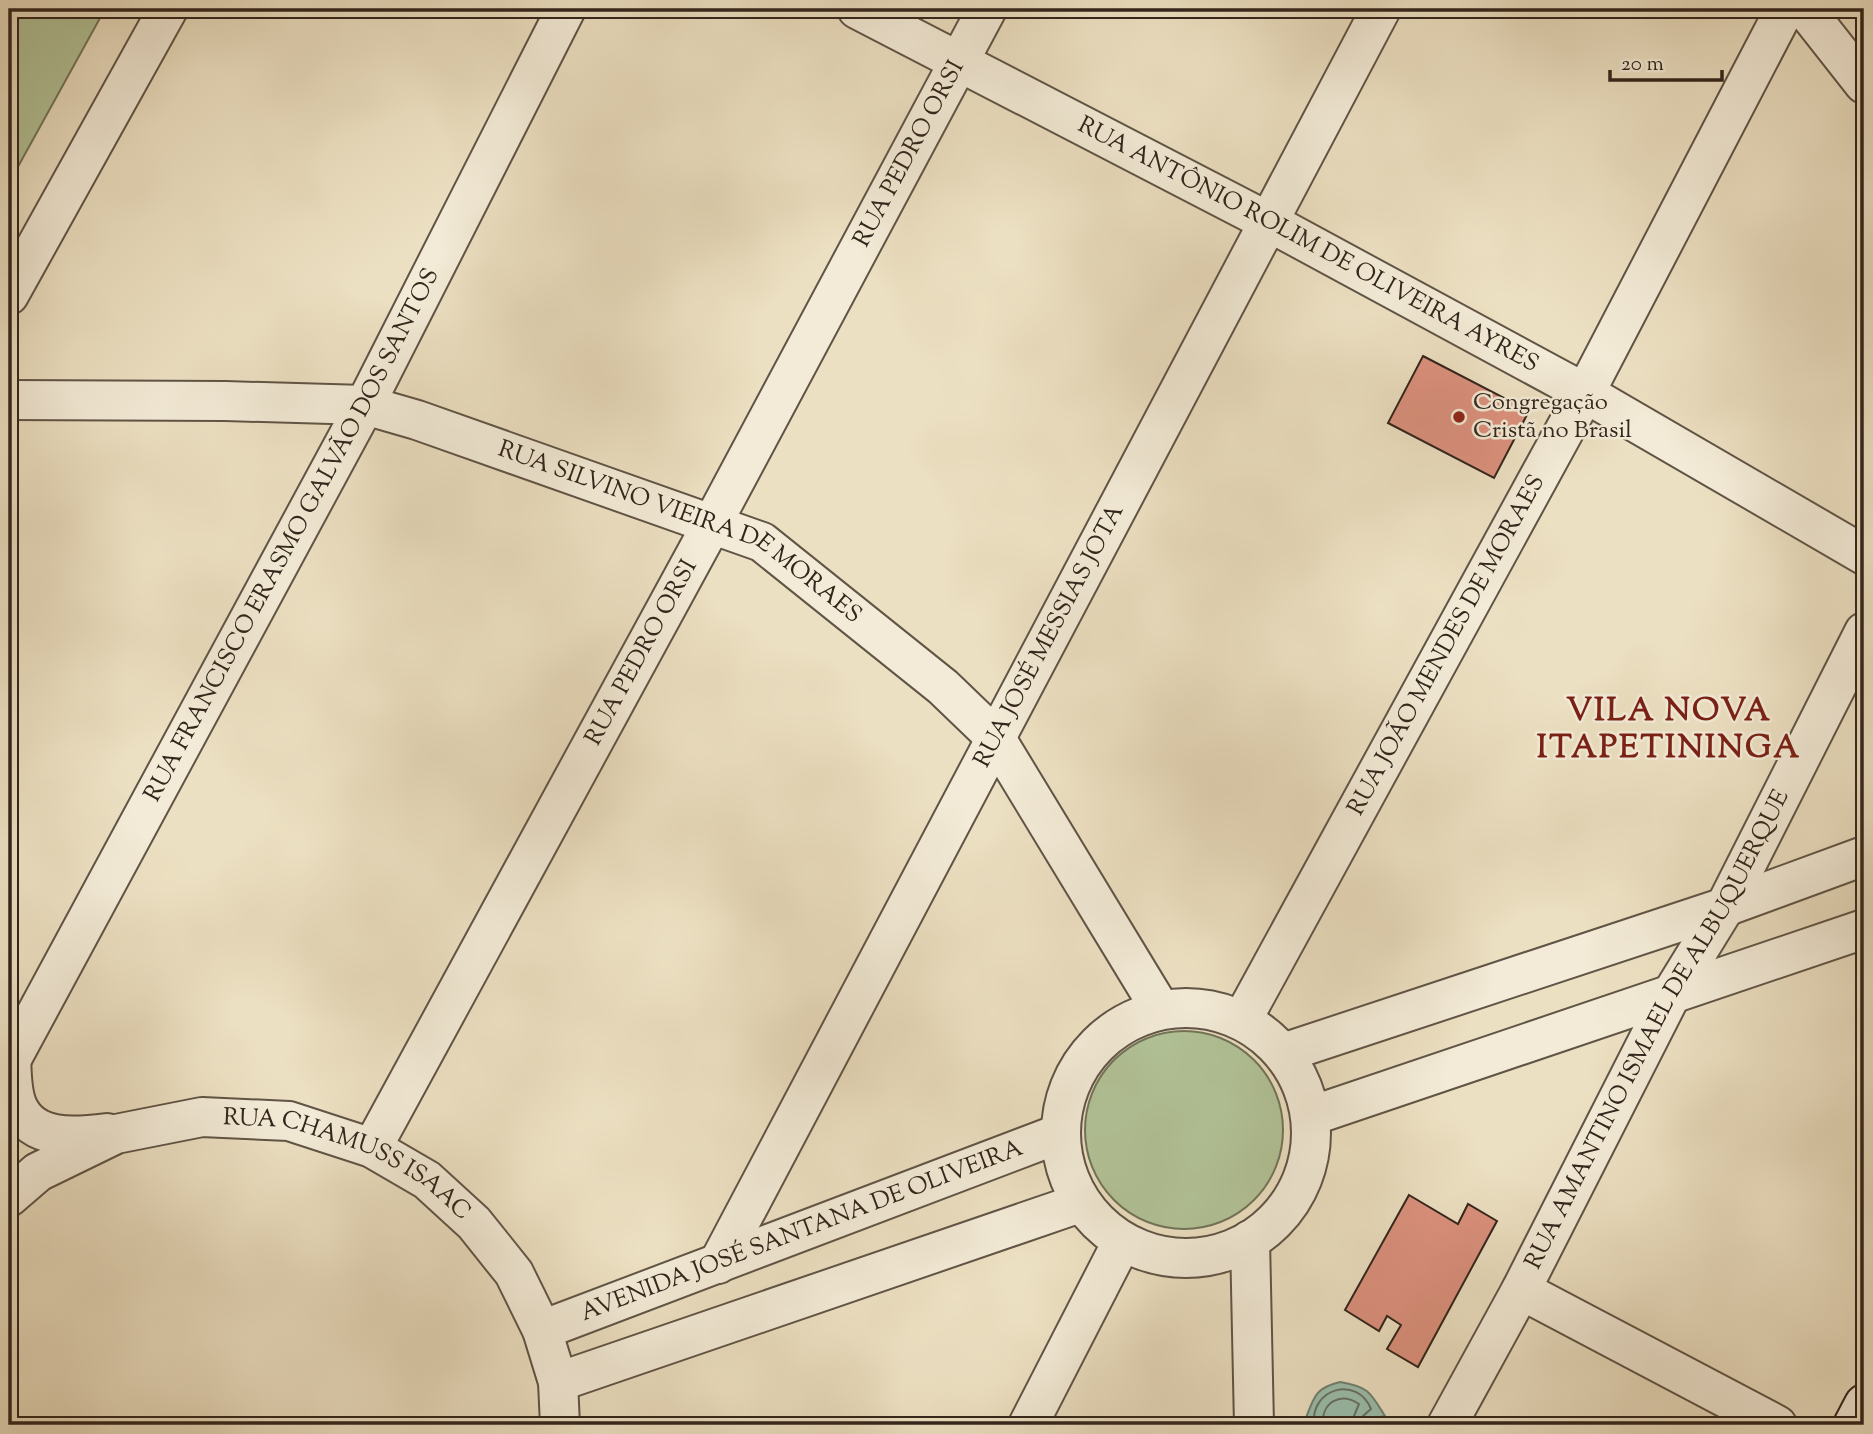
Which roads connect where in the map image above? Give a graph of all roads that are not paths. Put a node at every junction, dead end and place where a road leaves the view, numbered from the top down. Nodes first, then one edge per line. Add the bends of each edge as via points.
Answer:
1 (168, 9) edge
2 (566, 9) edge
3 (857, 9) edge
4 (988, 9) edge
5 (1381, 9) edge
6 (1784, 9) edge
7 (1805, 9) edge
8 (959, 62) junction
9 (1864, 84) edge
10 (1267, 221) junction
11 (9, 295) edge
12 (1585, 393) junction
13 (9, 400) edge
14 (365, 405) junction
15 (712, 524) junction
16 (1864, 555) edge
17 (1864, 632) edge
18 (995, 737) junction
19 (1864, 856) edge
20 (1725, 907) junction
21 (1864, 929) edge
22 (1671, 995) junction
23 (1159, 1007) junction
24 (1242, 1020) junction
25 (1283, 1053) junction
26 (10, 1060) edge
27 (1311, 1116) junction
28 (133, 1130) junction
29 (1061, 1133) junction
30 (372, 1147) junction
31 (9, 1197) edge
32 (1080, 1203) junction
33 (1250, 1240) junction
34 (1122, 1242) junction
35 (718, 1264) junction
36 (1521, 1290) junction
37 (542, 1330) junction
38 (558, 1382) junction
39 (1864, 1404) edge
40 (560, 1425) edge
41 (1028, 1425) edge
42 (1254, 1425) edge
43 (1447, 1425) edge
44 (1777, 1425) edge
45 (1853, 1425) edge

1 - 11 street
2 - 14 street, RUA FRANCISCO ERASMO GALVÃO DOS SANTOS
3 - 8 street, RUA ANTÔNIO ROLIM DE OLIVEIRA AYRES
4 - 8 street, RUA PEDRO ORSI
5 - 10 street, RUA JOSÉ MESSIAS JOTA
6 - 12 street, RUA JOÃO MENDES DE MORAES
7 - 9 street
8 - 10 street, RUA ANTÔNIO ROLIM DE OLIVEIRA AYRES
8 - 15 street, RUA PEDRO ORSI
10 - 12 street, RUA ANTÔNIO ROLIM DE OLIVEIRA AYRES
10 - 18 street, RUA JOSÉ MESSIAS JOTA
12 - 16 street, RUA ANTÔNIO ROLIM DE OLIVEIRA AYRES
12 - 24 street, RUA JOÃO MENDES DE MORAES
13 - 14 street, RUA SILVINO VIEIRA DE MORAES
14 - 15 street, RUA SILVINO VIEIRA DE MORAES
14 - 26 street, RUA FRANCISCO ERASMO GALVÃO DOS SANTOS
15 - 18 street, RUA SILVINO VIEIRA DE MORAES via 762,542 943,687
15 - 30 street, RUA PEDRO ORSI
17 - 20 street, RUA AMANTINO ISMAEL DE ALBUQUERQUE
18 - 23 street, RUA SILVINO VIEIRA DE MORAES
18 - 35 street, RUA JOSÉ MESSIAS JOTA
19 - 20 street
20 - 22 street, RUA AMANTINO ISMAEL DE ALBUQUERQUE
20 - 25 street
21 - 22 street
22 - 27 street
22 - 36 street, RUA AMANTINO ISMAEL DE ALBUQUERQUE
23 - 24 street via 1212,1009
23 - 29 street via 1104,1037 1073,1077
24 - 25 street
25 - 27 street via 1301,1083
26 - 28 street via 17,1106 30,1125 44,1133 93,1135
27 - 33 street via 1311,1150 1302,1181 1285,1210
28 - 30 street, RUA CHAMUSS ISAAC via 202,1116 289,1121
28 - 31 street, RUA CHAMUSS ISAAC via 38,1172
29 - 32 street via 1064,1167
29 - 35 street, AVENIDA JOSÉ SANTANA DE OLIVEIRA
30 - 37 street, RUA CHAMUSS ISAAC via 426,1180 474,1223 514,1273
32 - 34 street
32 - 38 street
33 - 34 street via 1205,1257 1177,1258 1148,1254
33 - 42 street
34 - 41 street
35 - 37 street, AVENIDA JOSÉ SANTANA DE OLIVEIRA
36 - 43 street, RUA AMANTINO ISMAEL DE ALBUQUERQUE
36 - 44 street
37 - 38 street, RUA CHAMUSS ISAAC
38 - 40 street, RUA CHAMUSS ISAAC
39 - 45 street

